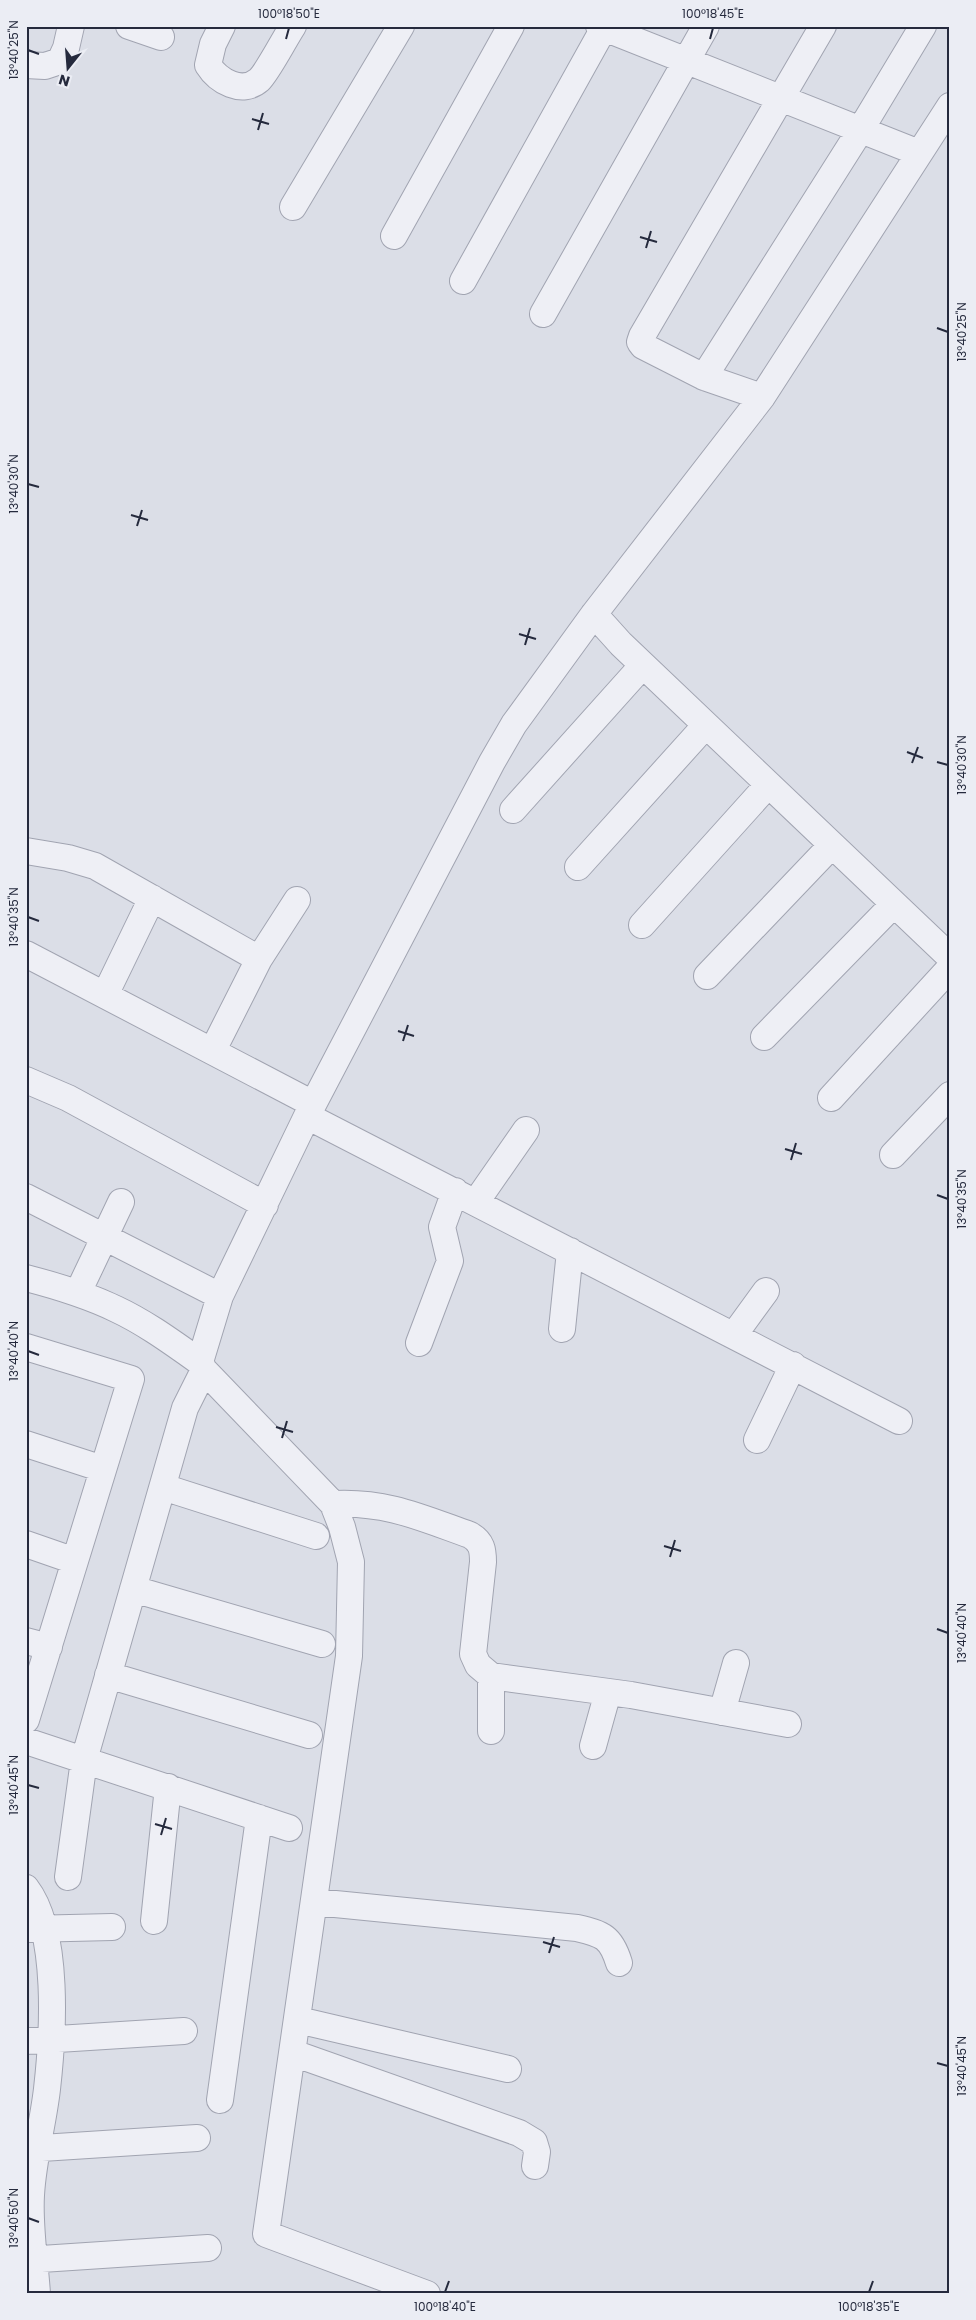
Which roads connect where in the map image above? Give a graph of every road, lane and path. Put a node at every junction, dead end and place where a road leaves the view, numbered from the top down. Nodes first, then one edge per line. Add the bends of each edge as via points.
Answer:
1 (71, 26) edge
2 (129, 26) edge
3 (222, 26) edge
4 (293, 26) edge
5 (400, 26) edge
6 (511, 26) edge
7 (706, 26) edge
8 (823, 26) edge
9 (923, 26) edge
10 (602, 27) edge
11 (161, 37) dead end
12 (686, 61) junction
13 (26, 64) edge
14 (780, 98) junction
15 (950, 106) edge
16 (861, 129) junction
17 (919, 153) junction
18 (293, 207) dead end
19 (394, 236) dead end
20 (463, 281) dead end
21 (543, 314) dead end
22 (704, 376) junction
23 (762, 397) junction
24 (594, 614) junction
25 (643, 665) junction
26 (706, 725) junction
27 (768, 784) junction
28 (514, 810) dead end
29 (832, 844) junction
30 (26, 851) edge
31 (578, 867) dead end
32 (152, 898) junction
33 (297, 900) dead end
34 (894, 904) junction
35 (642, 925) dead end
36 (26, 954) edge
37 (950, 957) edge
38 (259, 958) junction
39 (950, 968) edge
40 (707, 976) dead end
41 (105, 995) junction
42 (764, 1038) dead end
43 (213, 1050) junction
44 (26, 1080) edge
45 (950, 1095) edge
46 (831, 1098) dead end
47 (310, 1110) junction
48 (526, 1130) dead end
49 (893, 1155) dead end
50 (26, 1197) edge
51 (466, 1197) junction
52 (122, 1202) dead end
53 (265, 1205) junction
54 (103, 1236) junction
55 (570, 1251) junction
56 (26, 1278) edge
57 (83, 1282) dead end
58 (766, 1291) dead end
59 (220, 1296) junction
60 (562, 1329) dead end
61 (734, 1335) junction
62 (419, 1343) dead end
63 (26, 1347) edge
64 (202, 1366) junction
65 (794, 1366) junction
66 (899, 1421) dead end
67 (757, 1440) dead end
68 (26, 1444) edge
69 (103, 1469) junction
70 (162, 1487) junction
71 (333, 1504) junction
72 (316, 1536) dead end
73 (26, 1544) edge
74 (75, 1561) junction
75 (133, 1589) junction
76 (37, 1644) edge
77 (322, 1644) dead end
78 (736, 1662) dead end
79 (108, 1675) junction
80 (491, 1676) junction
81 (608, 1692) junction
82 (722, 1712) junction
83 (26, 1720) edge
84 (788, 1724) dead end
85 (491, 1731) dead end
86 (309, 1735) dead end
87 (26, 1741) edge
88 (593, 1746) dead end
89 (84, 1760) junction
90 (168, 1788) junction
91 (259, 1818) junction
92 (289, 1828) dead end
93 (68, 1877) dead end
94 (26, 1888) edge
95 (315, 1902) junction
96 (154, 1920) dead end
97 (112, 1927) dead end
98 (36, 1928) edge
99 (619, 1963) dead end
100 (298, 2020) junction
101 (184, 2031) dead end
102 (38, 2040) edge
103 (293, 2053) junction
104 (508, 2069) dead end
105 (220, 2100) dead end
106 (197, 2138) dead end
107 (31, 2149) edge
108 (535, 2166) dead end
109 (208, 2248) dead end
110 (31, 2260) edge
111 (37, 2294) edge
112 (426, 2294) edge

1 - 13 street via 60,61 45,66
2 - 11 street
3 - 4 street via 208,65 216,76 233,86 246,86 259,80
5 - 18 street
6 - 19 street
7 - 12 street
8 - 14 street
9 - 16 street
10 - 12 street
10 - 20 street
12 - 14 street
12 - 21 street
14 - 16 street
14 - 22 street via 640,342
15 - 17 street
16 - 17 street
16 - 22 street
17 - 23 street
22 - 23 street
23 - 24 street
24 - 25 street
24 - 47 street via 530,701 492,762
25 - 26 street
25 - 28 street
26 - 27 street
26 - 31 street
27 - 29 street
27 - 35 street
29 - 34 street
29 - 40 street
30 - 32 street via 95,866
32 - 38 street
32 - 41 street
33 - 38 street
34 - 37 street
34 - 42 street
36 - 41 street
38 - 43 street
39 - 46 street
41 - 43 street
43 - 47 street
44 - 53 street via 77,1102
45 - 49 street
47 - 51 street
47 - 53 street
48 - 51 street
50 - 54 street
51 - 55 street
51 - 62 street via 442,1226 450,1261
52 - 54 street
53 - 59 street
54 - 57 street
54 - 59 street
55 - 60 street
55 - 61 street
56 - 64 street via 80,1293 118,1309 149,1326
58 - 61 street
59 - 64 street
61 - 65 street
63 - 69 street via 131,1379
64 - 70 street via 185,1408
64 - 71 street
65 - 66 street
65 - 67 street
68 - 69 street
69 - 74 street
70 - 72 street
70 - 75 street
71 - 80 street via 387,1506 470,1535 479,1542 483,1562 473,1654 478,1665
71 - 95 street via 351,1562 349,1656
73 - 74 street
74 - 76 street
75 - 77 street
75 - 79 street
76 - 83 street
78 - 82 street
79 - 86 street
79 - 89 street
80 - 81 street
80 - 85 street
81 - 82 street
81 - 88 street
82 - 84 street
87 - 89 street
89 - 90 street
89 - 93 street
90 - 91 street
90 - 96 street
91 - 92 street
91 - 105 street
94 - 98 street via 33,1897
95 - 99 street via 578,1928 606,1938 613,1944
95 - 100 street
97 - 98 street
98 - 102 street via 51,1982
100 - 103 street
100 - 104 street
101 - 102 street
102 - 107 street via 47,2090
103 - 108 street via 519,2134 534,2142 537,2152
103 - 112 street via 266,2234
106 - 107 street
107 - 110 street
109 - 110 street
110 - 111 street

